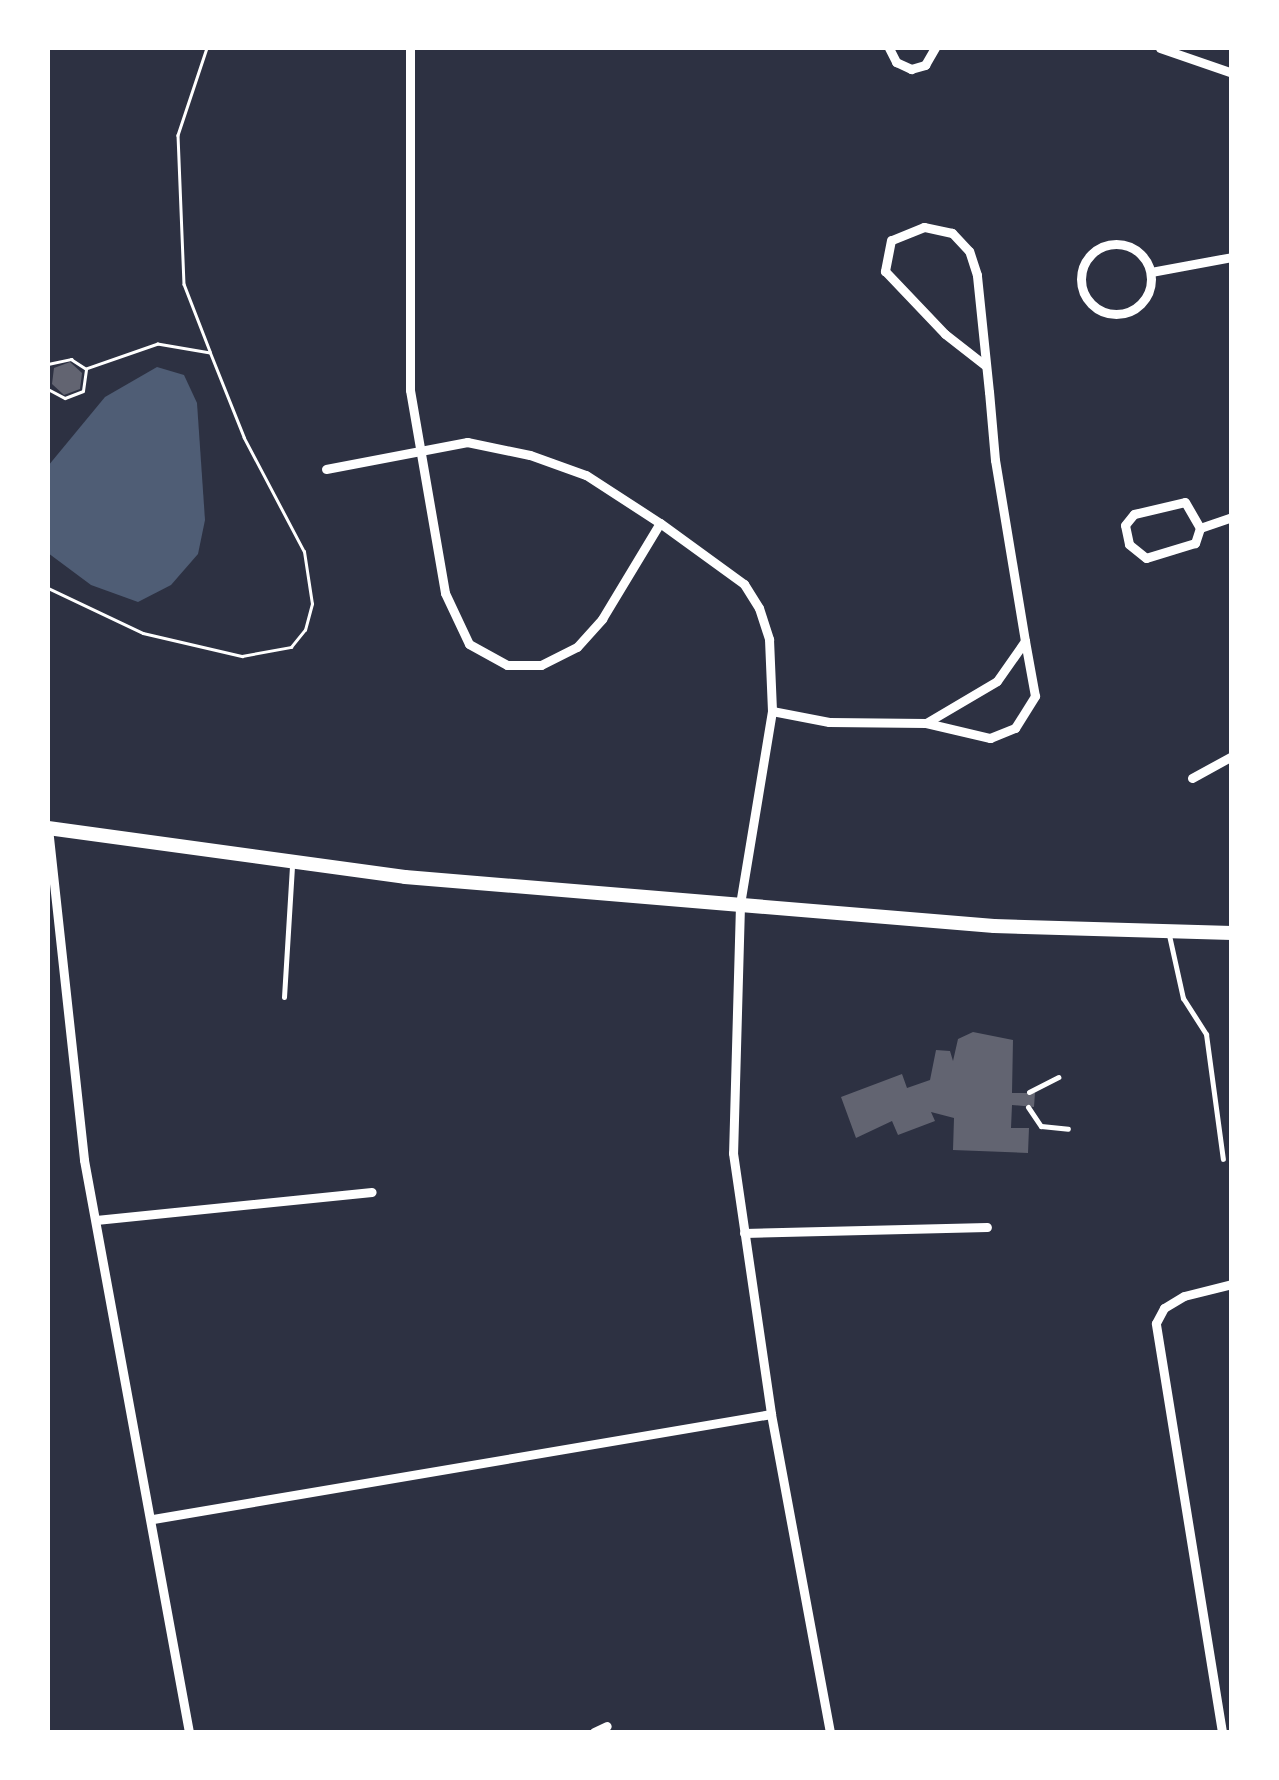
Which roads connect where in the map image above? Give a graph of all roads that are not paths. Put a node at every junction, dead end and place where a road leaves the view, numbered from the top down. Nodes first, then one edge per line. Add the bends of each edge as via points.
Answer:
1 (410, 48) edge
2 (888, 48) edge
3 (935, 48) edge
4 (1160, 48) edge
5 (1232, 73) edge
6 (1232, 257) edge
7 (1151, 272) junction
8 (986, 366) junction
9 (422, 453) junction
10 (326, 469) dead end
11 (1232, 518) edge
12 (660, 523) junction
13 (1200, 528) junction
14 (1025, 642) junction
15 (772, 712) junction
16 (926, 722) junction
17 (1232, 756) edge
18 (1192, 778) dead end
19 (48, 828) edge
20 (292, 862) junction
21 (740, 905) junction
22 (1168, 932) junction
23 (1232, 933) edge
24 (284, 997) dead end
25 (1058, 1077) dead end
26 (1029, 1092) dead end
27 (1028, 1107) dead end
28 (1068, 1129) dead end
29 (1223, 1159) dead end
30 (372, 1192) dead end
31 (96, 1220) junction
32 (986, 1227) dead end
33 (744, 1233) junction
34 (1232, 1284) edge
35 (771, 1414) junction
36 (153, 1519) junction
37 (607, 1726) dead end
38 (189, 1732) edge
39 (594, 1732) edge
40 (830, 1732) edge
41 (1222, 1732) edge

1 - 9 street via 410,390
2 - 3 street via 911,69
4 - 5 street
6 - 7 street
7 - 7 street via 1140,306 1118,315 1095,308 1081,288 1089,256 1108,244 1140,253
8 - 8 street via 969,251 952,233 924,227 891,240 885,271
8 - 14 street
9 - 10 street
9 - 12 street via 467,442 530,455 586,475
9 - 12 street via 445,593 469,644 507,665 541,665 577,647
11 - 13 street
12 - 15 street via 744,584 770,639
13 - 13 street via 1195,543 1146,558 1129,544 1124,525 1163,503 1185,502
14 - 16 street via 997,681
14 - 16 street via 1035,696 1015,728 990,738
15 - 16 street via 829,722
15 - 21 street
17 - 18 street
19 - 20 main road
19 - 31 street
20 - 21 main road
20 - 24 lane
21 - 22 main road
21 - 33 street via 733,1153
22 - 23 main road
22 - 29 lane via 1184,998 1206,1034
25 - 26 lane
27 - 28 lane via 1042,1126
30 - 31 street
31 - 36 street
32 - 33 street
33 - 35 street
34 - 41 street via 1184,1296 1164,1308 1156,1323
35 - 36 street
35 - 40 street
36 - 38 street
37 - 39 street

